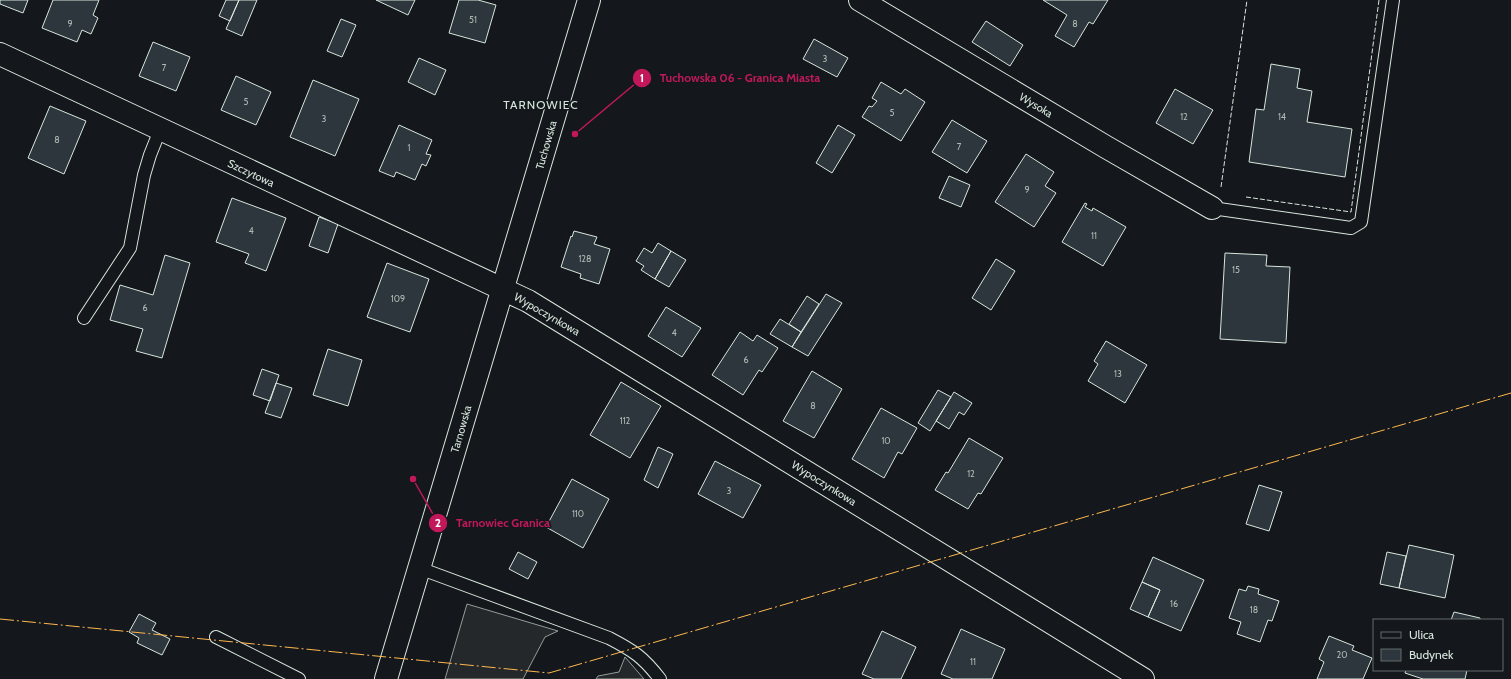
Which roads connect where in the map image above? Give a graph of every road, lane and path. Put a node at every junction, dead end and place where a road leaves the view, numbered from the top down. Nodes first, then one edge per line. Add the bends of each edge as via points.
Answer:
1 (589, 0) edge
2 (860, 0) edge
3 (1393, 0) edge
4 (0, 54) edge
5 (160, 130) junction
6 (1212, 208) joint
7 (503, 290) junction
8 (84, 318) dead end
9 (419, 568) junction
10 (216, 637) dead end
11 (299, 679) edge
12 (386, 679) edge
13 (660, 679) edge
14 (1143, 679) edge

1 - 7 street, Tuchowska
2 - 6 street, Wysoka
3 - 6 lane via 1361,222 1351,228
4 - 5 street, Szczytowa
5 - 7 street, Szczytowa
5 - 8 lane via 144,175 130,248
7 - 9 street, Tarnowska
7 - 14 street, Wypoczynkowa via 564,323
9 - 12 street, Tarnowska
9 - 13 lane via 610,638 635,652 647,662
10 - 11 lane

